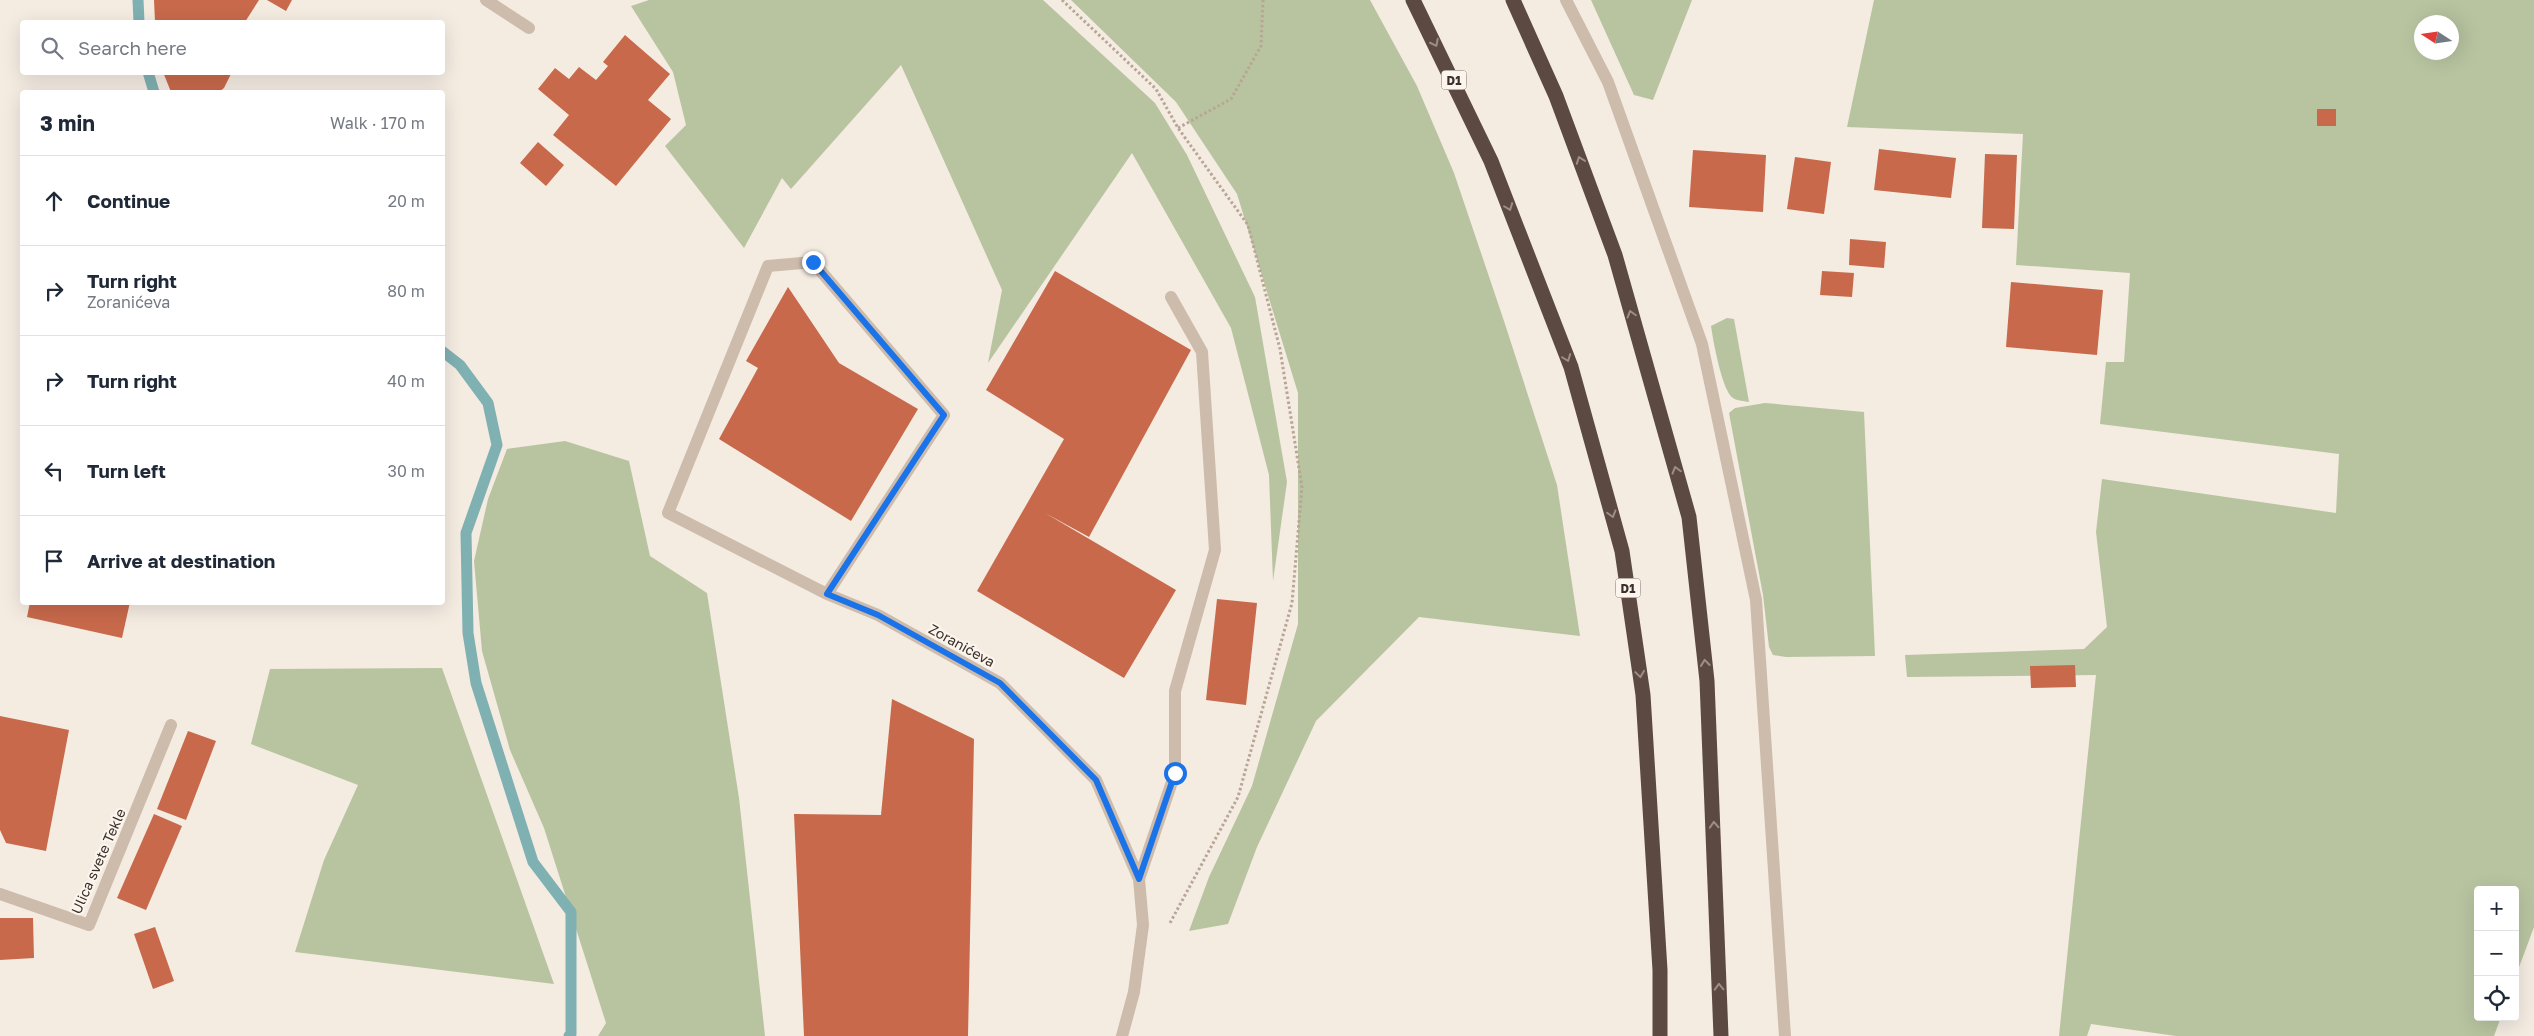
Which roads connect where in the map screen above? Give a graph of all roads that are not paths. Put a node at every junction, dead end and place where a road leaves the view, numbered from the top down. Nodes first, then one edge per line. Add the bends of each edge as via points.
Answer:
1 (486, 0) edge
2 (1413, 0) edge
3 (1513, 0) edge
4 (1566, 0) edge
5 (529, 28) dead end
6 (1171, 297) dead end
7 (827, 594) junction
8 (171, 725) dead end
9 (1139, 879) junction
10 (0, 894) edge
11 (1122, 1036) edge
12 (1660, 1036) edge
13 (1721, 1036) edge
14 (1785, 1036) edge

1 - 5 street
2 -> 12 highway, D1 via 1491,161 1571,367 1622,551 1643,695 1660,970
13 -> 3 highway via 1707,681 1689,517 1615,255 1556,96
4 - 14 street via 1608,82 1702,344 1756,600
6 - 9 street via 1202,352 1214,550 1175,692 1175,773
7 - 7 street, Zoranićeva via 668,513 768,266 813,262 944,415
7 - 9 street, Zoranićeva via 878,615 1000,683 1096,780
8 - 10 street, Ulica svete Tekle via 89,925
9 - 11 street, Zoranićeva via 1143,925 1134,992

